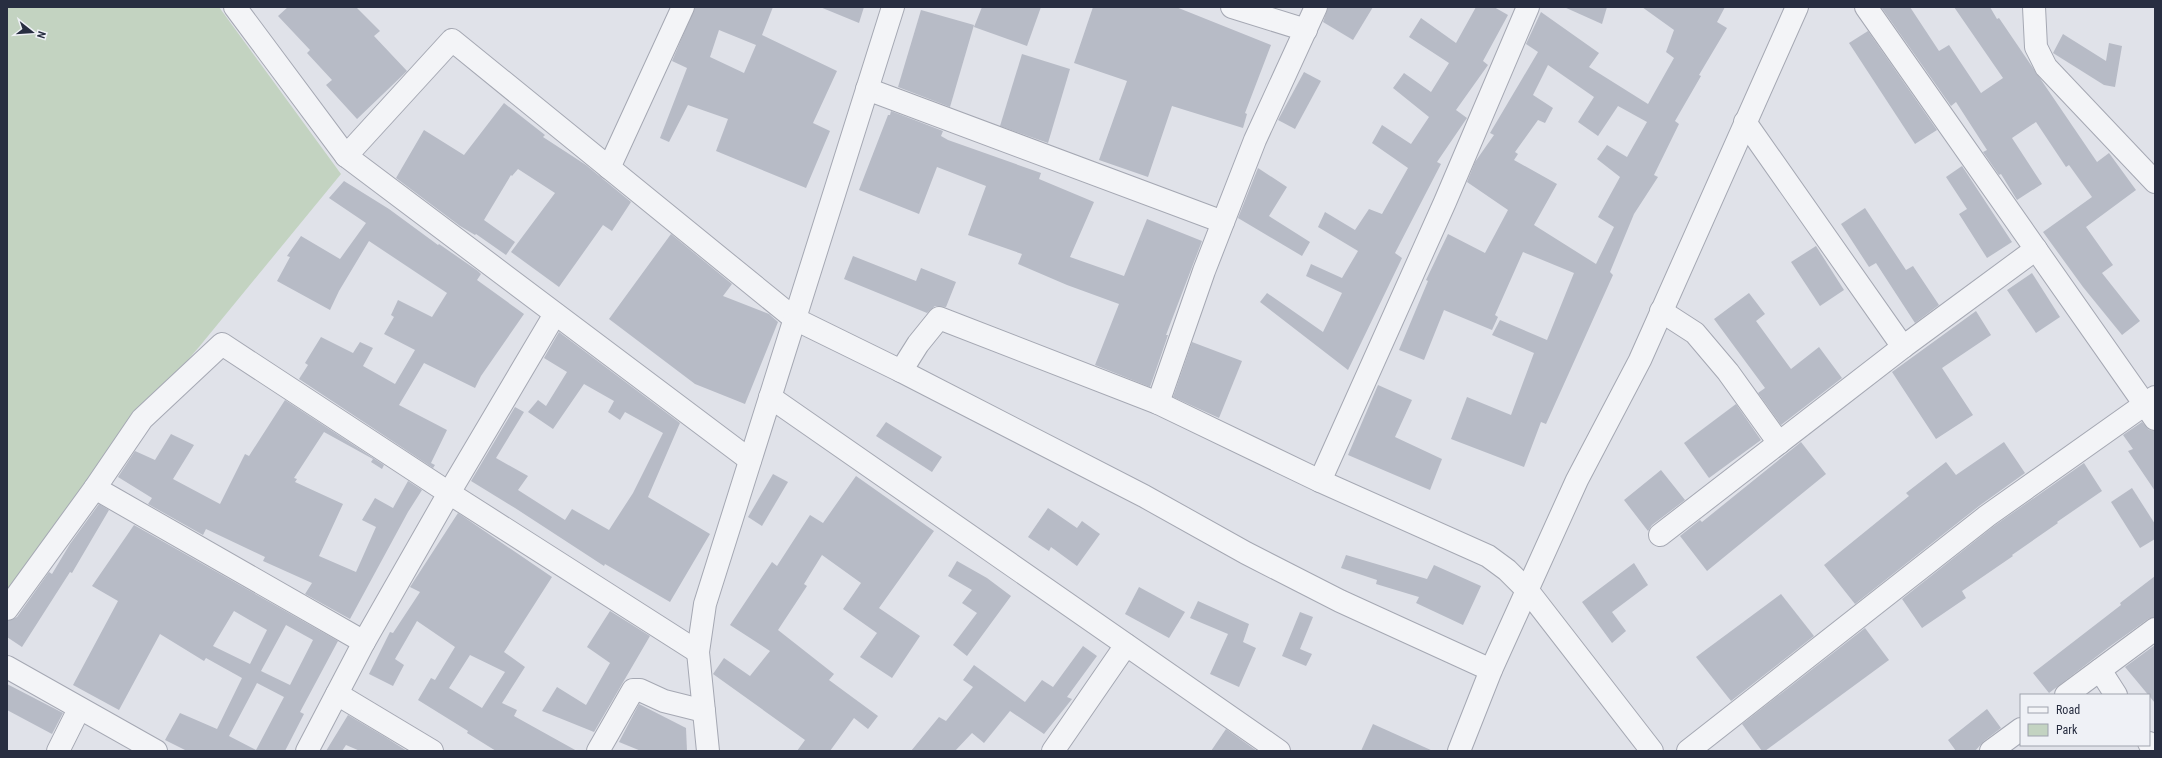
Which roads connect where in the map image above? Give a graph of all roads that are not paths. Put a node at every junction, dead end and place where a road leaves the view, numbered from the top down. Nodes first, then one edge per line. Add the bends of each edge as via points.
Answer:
1 (236, 7) edge
2 (683, 7) edge
3 (893, 7) edge
4 (1232, 7) edge
5 (1316, 7) edge
6 (1528, 7) edge
7 (1797, 7) edge
8 (1866, 7) edge
9 (2034, 7) edge
10 (1306, 30) junction
11 (867, 89) junction
12 (1745, 122) junction
13 (346, 156) junction
14 (609, 168) junction
15 (2155, 182) edge
16 (1223, 222) junction
17 (2036, 249) junction
18 (1661, 311) junction
19 (555, 314) junction
20 (795, 319) junction
21 (1903, 347) junction
22 (901, 371) junction
23 (770, 397) junction
24 (1158, 403) junction
25 (2152, 407) edge
26 (1779, 443) junction
27 (750, 460) junction
28 (1320, 481) junction
29 (95, 488) junction
30 (449, 493) junction
31 (1660, 536) dead end
32 (1528, 591) junction
33 (7, 609) edge
34 (2155, 629) edge
35 (364, 642) junction
36 (1126, 645) junction
37 (698, 652) junction
38 (7, 667) edge
39 (1491, 670) junction
40 (2100, 670) junction
41 (336, 694) junction
42 (2067, 694) edge
43 (2115, 694) edge
44 (79, 709) junction
45 (704, 711) junction
46 (2020, 730) edge
47 (58, 751) edge
48 (156, 751) edge
49 (307, 751) edge
50 (432, 751) edge
51 (598, 751) edge
52 (708, 751) edge
53 (1053, 751) edge
54 (1279, 751) edge
55 (1459, 751) edge
56 (1652, 751) edge
57 (1688, 751) edge
58 (1991, 751) edge

1 - 13 street
2 - 14 street
3 - 11 street
4 - 10 street
5 - 10 street
6 - 28 street via 1445,202
7 - 12 street
8 - 17 street
9 - 15 street via 2036,47 2046,67
10 - 16 street via 1255,140
11 - 16 street
11 - 20 street
12 - 18 street
12 - 21 street
13 - 14 street via 452,40
13 - 19 street
14 - 20 street
16 - 24 street
17 - 21 street
17 - 25 street
18 - 26 street via 1695,332 1728,372
18 - 32 street via 1640,360 1577,480
19 - 27 street
19 - 30 street
20 - 22 street
20 - 23 street
21 - 26 street
22 - 24 street via 939,318
22 - 39 street via 1144,496 1246,554 1340,601
23 - 27 street
23 - 36 street
24 - 28 street
25 - 57 street via 1987,516
26 - 31 street
27 - 37 street via 705,604
28 - 32 street via 1488,556
29 - 30 street via 142,419 222,344
29 - 33 street
29 - 35 street
30 - 35 street
30 - 37 street
32 - 39 street
32 - 56 street
34 - 40 street
35 - 41 street
36 - 53 street
36 - 54 street
37 - 45 street
38 - 44 street
39 - 55 street
40 - 42 street
40 - 43 street
41 - 49 street
41 - 50 street
44 - 47 street
44 - 48 street
45 - 51 street via 634,690
45 - 52 street
46 - 58 street

